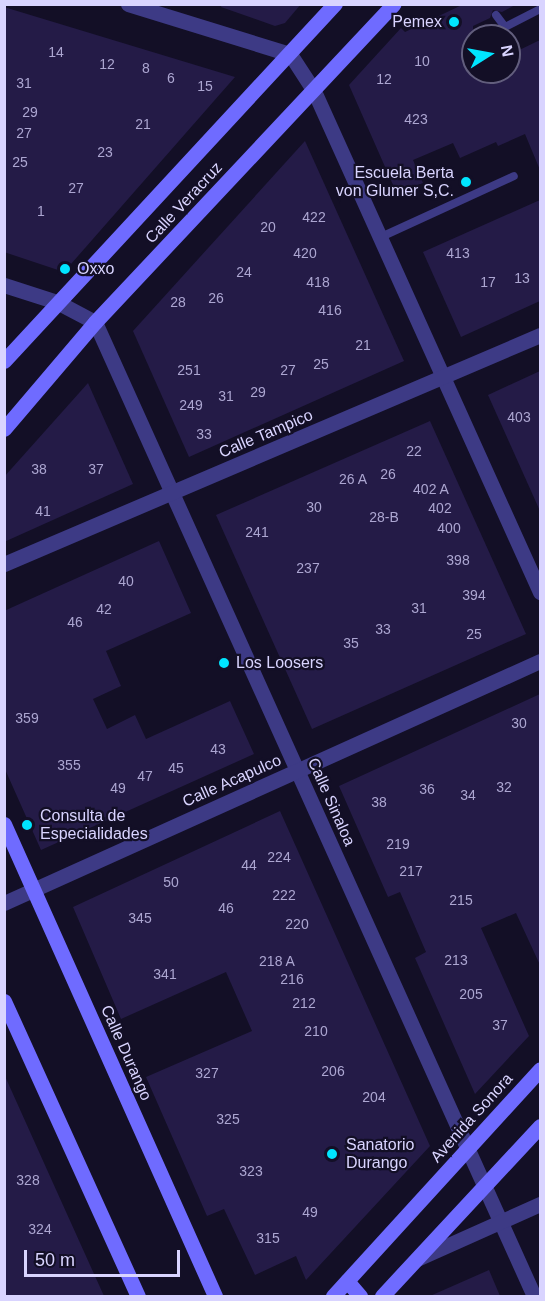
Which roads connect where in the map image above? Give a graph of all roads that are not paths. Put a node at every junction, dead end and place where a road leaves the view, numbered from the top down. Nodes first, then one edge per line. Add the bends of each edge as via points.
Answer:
1 (335, 4) edge
2 (394, 4) edge
3 (133, 5) edge
4 (540, 9) edge
5 (495, 15) dead end
6 (290, 54) junction
7 (314, 91) junction
8 (514, 176) dead end
9 (381, 237) junction
10 (4, 285) edge
11 (57, 302) junction
12 (96, 322) junction
13 (540, 335) edge
14 (4, 361) edge
15 (445, 377) junction
16 (4, 429) edge
17 (172, 493) junction
18 (4, 564) edge
19 (540, 592) edge
20 (540, 661) edge
21 (298, 771) junction
22 (4, 824) edge
23 (34, 890) junction
24 (4, 903) edge
25 (4, 1001) edge
26 (540, 1069) edge
27 (540, 1126) edge
28 (468, 1150) junction
29 (485, 1186) junction
30 (540, 1204) edge
31 (501, 1222) junction
32 (413, 1260) junction
33 (347, 1281) junction
34 (138, 1296) edge
35 (215, 1296) edge
36 (333, 1296) edge
37 (360, 1296) edge
38 (382, 1296) edge
39 (534, 1296) edge

1 - 6 main road, Calle Veracruz
2 - 7 main road, Calle Veracruz
3 - 6 street
4 - 5 lane via 505,27
6 - 7 street
6 - 11 main road, Calle Veracruz
7 - 9 street
7 - 12 main road, Calle Veracruz
8 - 9 lane
9 - 15 street
10 - 11 street
11 - 12 street
11 - 14 main road, Calle Veracruz
12 - 16 main road, Calle Veracruz
12 - 17 street, Calle Sinaloa
13 - 15 street, Calle Tampico
15 - 17 street, Calle Tampico
15 - 19 street
17 - 18 street, Calle Tampico
17 - 21 street, Calle Sinaloa
20 - 21 street, Calle Acapulco
21 - 23 street, Calle Acapulco
21 - 28 street, Calle Sinaloa
22 - 23 main road, Calle Durango
23 - 24 street, Calle Acapulco
23 - 35 main road, Calle Durango
25 - 34 main road
26 - 28 main road, Avenida Sonora
27 - 29 main road
28 - 29 street, Calle Sinaloa
28 - 33 main road, Avenida Sonora
29 - 31 street, Calle Sinaloa
29 - 32 main road
30 - 31 street
31 - 32 street
31 - 39 street, Calle Sinaloa
32 - 38 main road
33 - 36 main road, Avenida Sonora
33 - 37 main road

